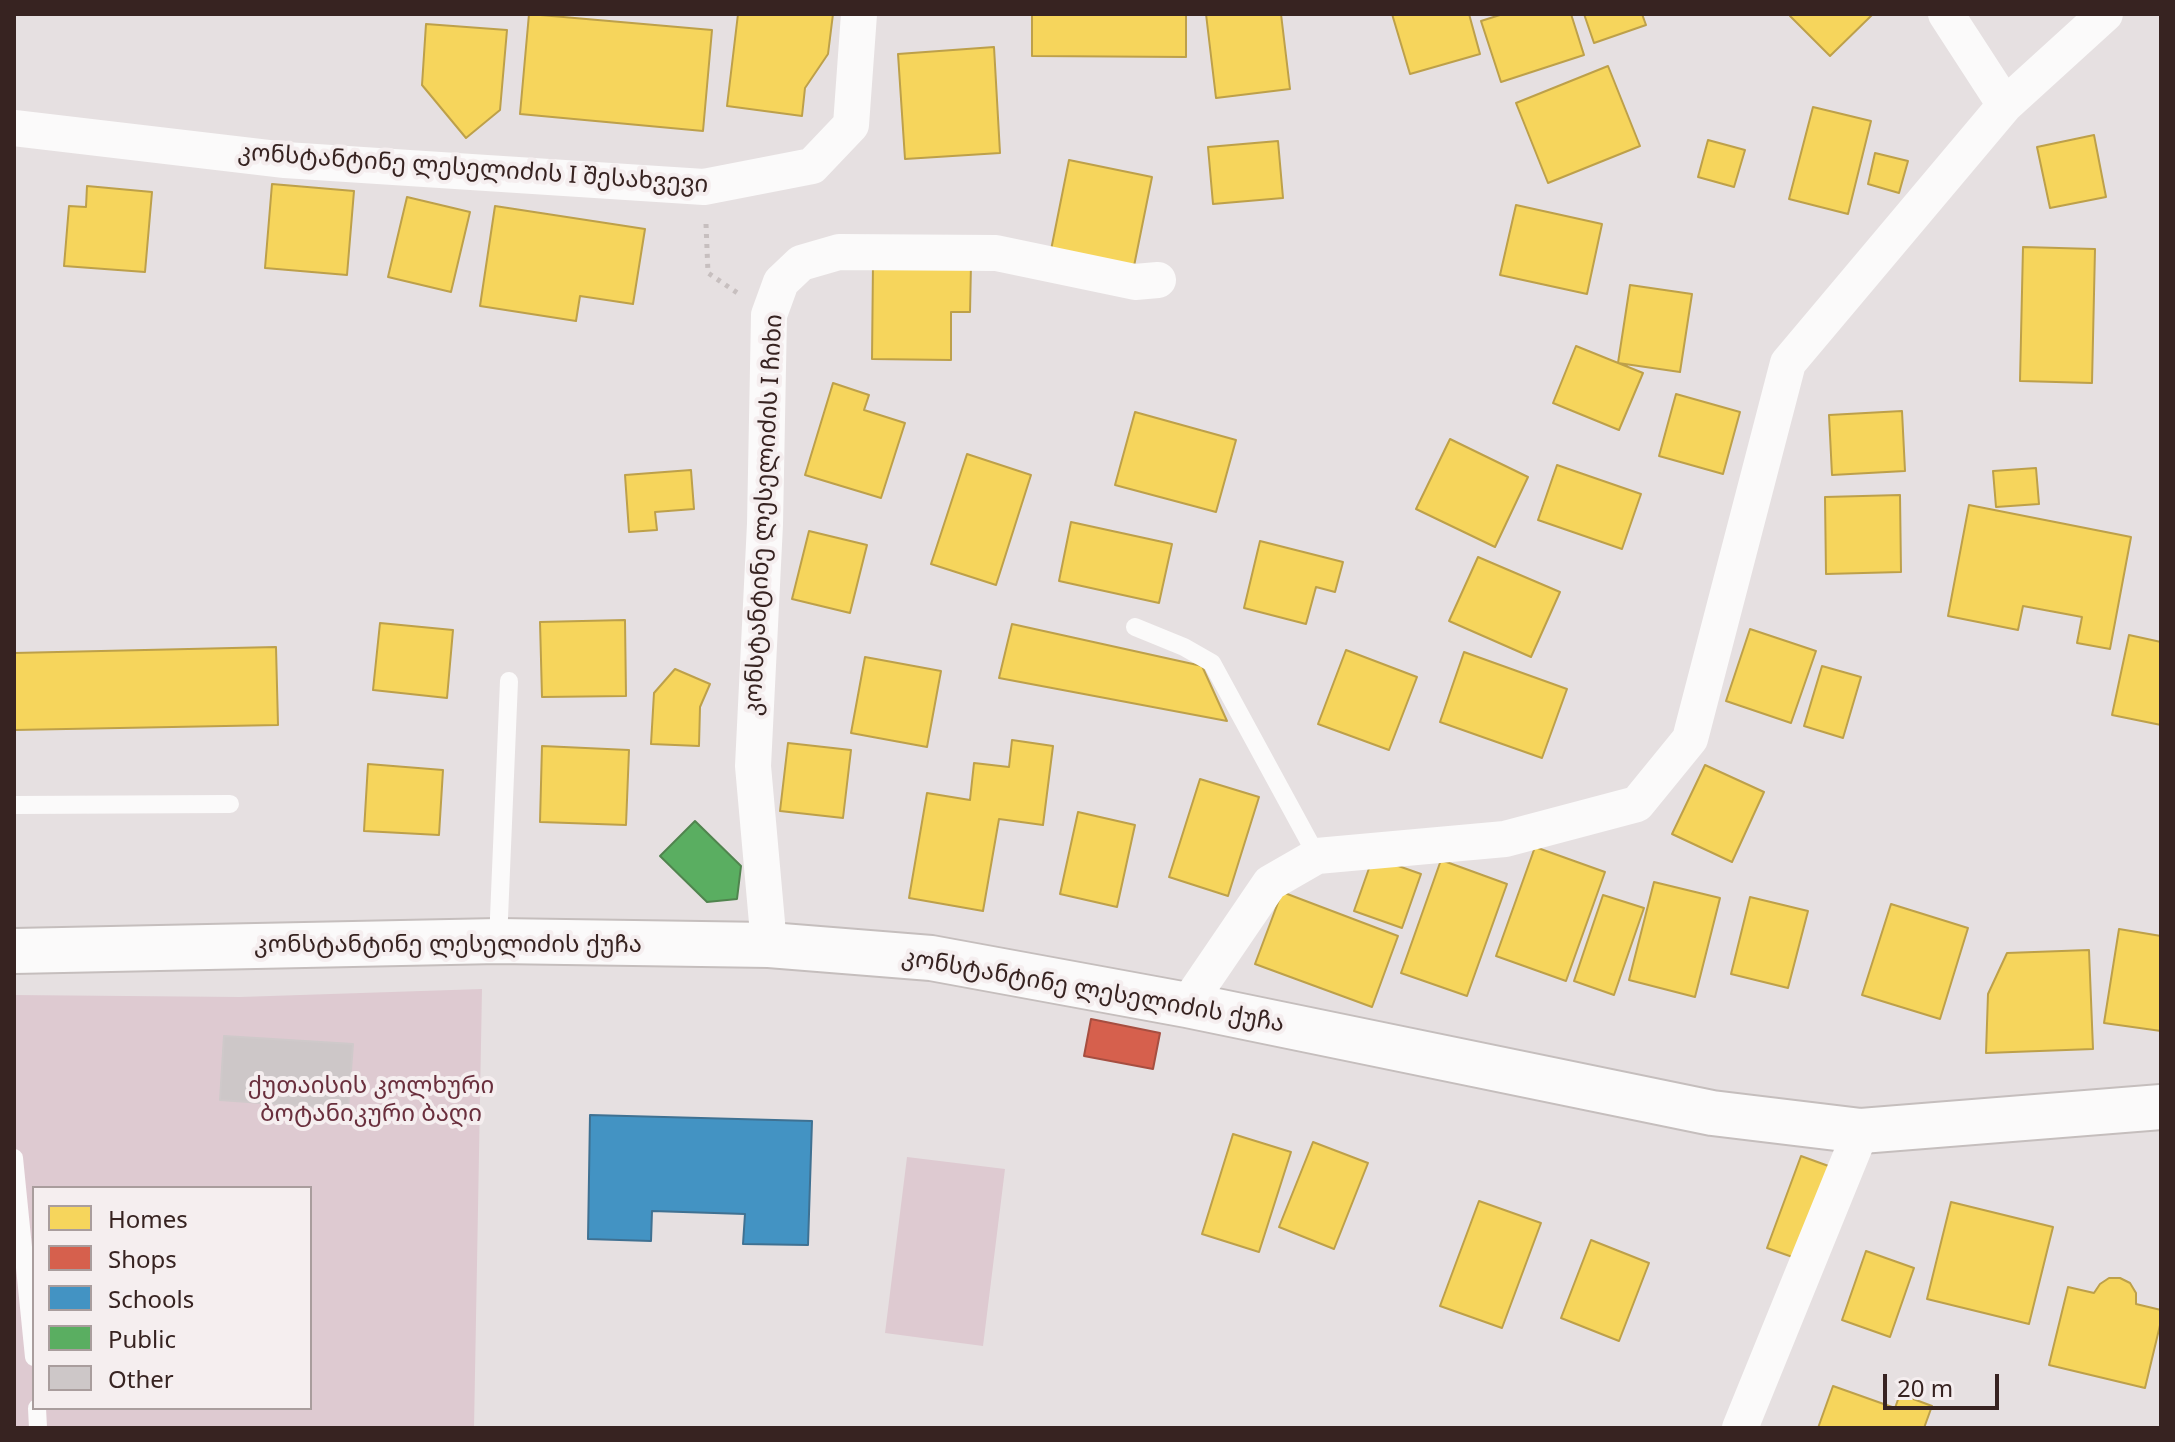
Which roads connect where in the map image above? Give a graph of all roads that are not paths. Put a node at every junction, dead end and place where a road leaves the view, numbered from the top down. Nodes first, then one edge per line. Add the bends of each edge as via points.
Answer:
1 (859, 14) edge
2 (1946, 14) edge
3 (2105, 14) edge
4 (2005, 105) junction
5 (14, 128) edge
6 (1158, 280) dead end
7 (1135, 627) dead end
8 (509, 681) dead end
9 (230, 804) dead end
10 (14, 805) edge
11 (1317, 856) junction
12 (498, 941) junction
13 (769, 945) junction
14 (14, 951) edge
15 (1187, 1005) junction
16 (2161, 1107) edge
17 (1861, 1131) junction
18 (14, 1158) edge
19 (32, 1337) edge
20 (1740, 1428) edge

1 - 5 street, კონსტანტინე ლესელიძის I შესახვევი via 851,125 812,166 704,187 285,160
2 - 4 street
3 - 4 street
4 - 11 street via 1788,363 1690,739 1637,804 1505,839
6 - 13 street, კონსტანტინე ლესელიძის I ჩიხი via 1135,282 996,253 839,252 801,263 781,282 769,315 753,766
7 - 11 lane via 1212,663
8 - 12 lane
9 - 10 lane
11 - 15 street via 1270,883
12 - 13 main road, კონსტანტინე ლესელიძის ქუჩა
12 - 14 main road, კონსტანტინე ლესელიძის ქუჩა
13 - 15 main road, კონსტანტინე ლესელიძის ქუჩა via 931,958
15 - 17 main road, კონსტანტინე ლესელიძის ქუჩა via 1712,1113
16 - 17 main road, კონსტანტინე ლესელიძის ქუჩა
17 - 20 street
18 - 19 lane

